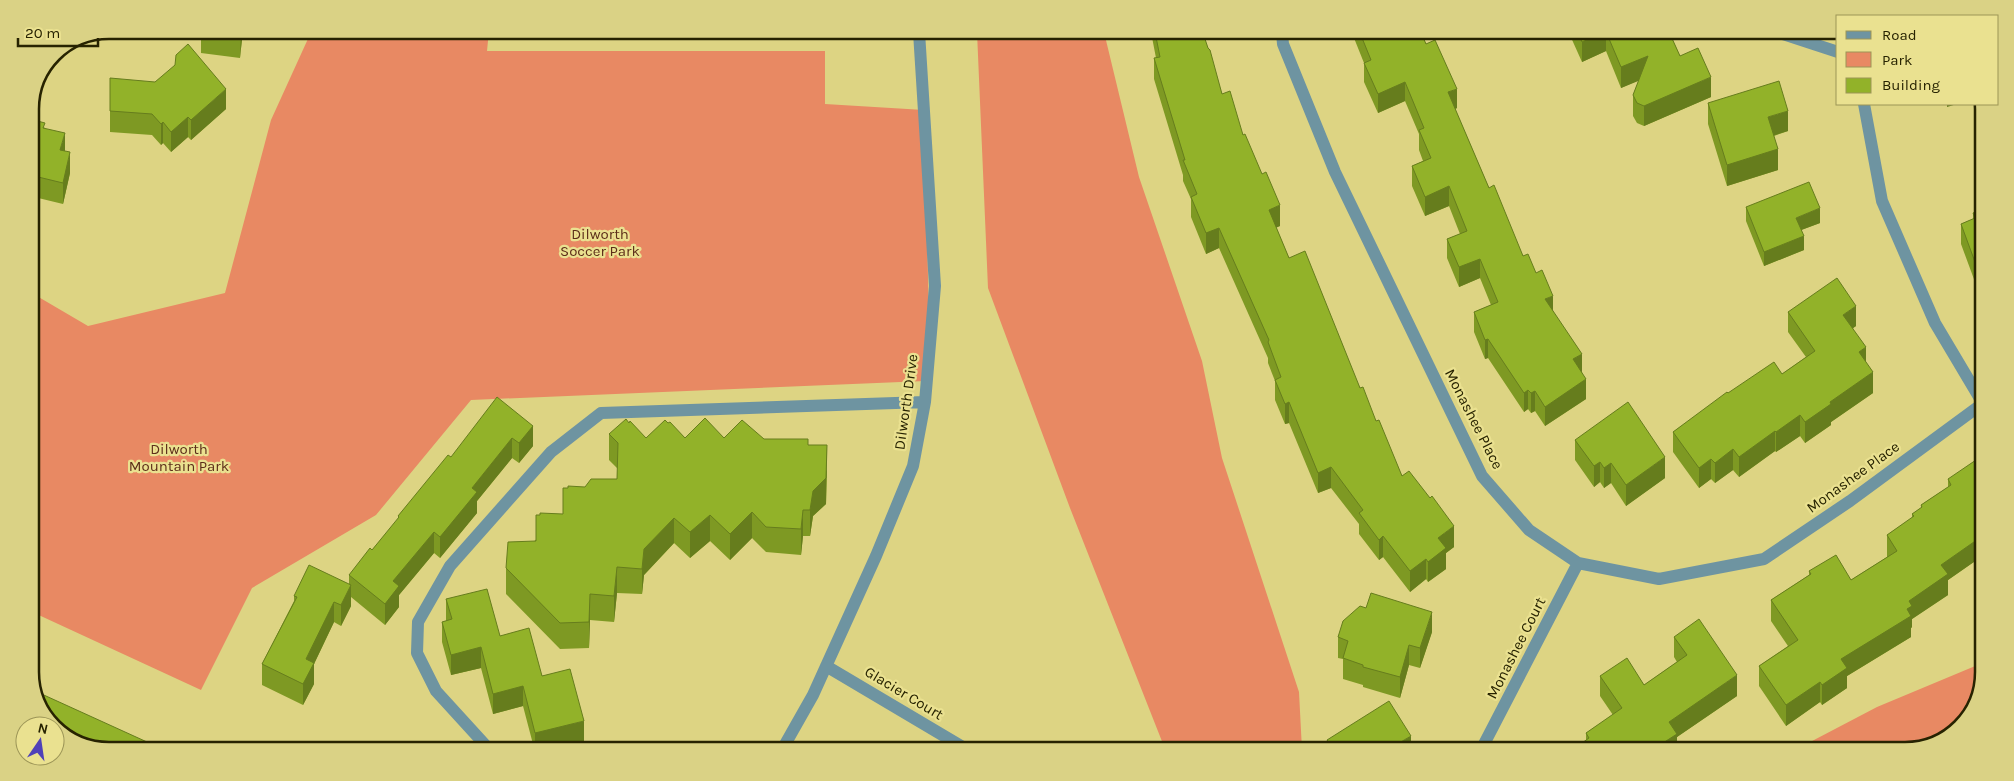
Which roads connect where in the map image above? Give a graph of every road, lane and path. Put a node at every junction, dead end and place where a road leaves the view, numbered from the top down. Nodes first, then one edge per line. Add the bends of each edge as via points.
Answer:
1 (919, 39) edge
2 (1283, 39) edge
3 (1798, 39) edge
4 (1836, 51) edge
5 (1864, 105) edge
6 (1975, 391) edge
7 (925, 402) junction
8 (1975, 408) edge
9 (1578, 563) junction
10 (826, 666) junction
11 (482, 742) edge
12 (786, 742) edge
13 (954, 742) edge
14 (1485, 742) edge

1 - 7 street, Dilworth Drive via 935,286
2 - 9 street, Monashee Place via 1335,172 1482,476 1529,530
3 - 4 street
5 - 6 street, Monashee Place via 1882,201 1935,323
7 - 10 street, Dilworth Drive via 913,466
7 - 11 street via 601,413 552,452 450,566 418,622 417,653 436,692
8 - 9 street, Monashee Place via 1850,501 1764,559 1659,579
9 - 14 street, Monashee Court
10 - 12 street, Dilworth Drive
10 - 13 street, Glacier Court

